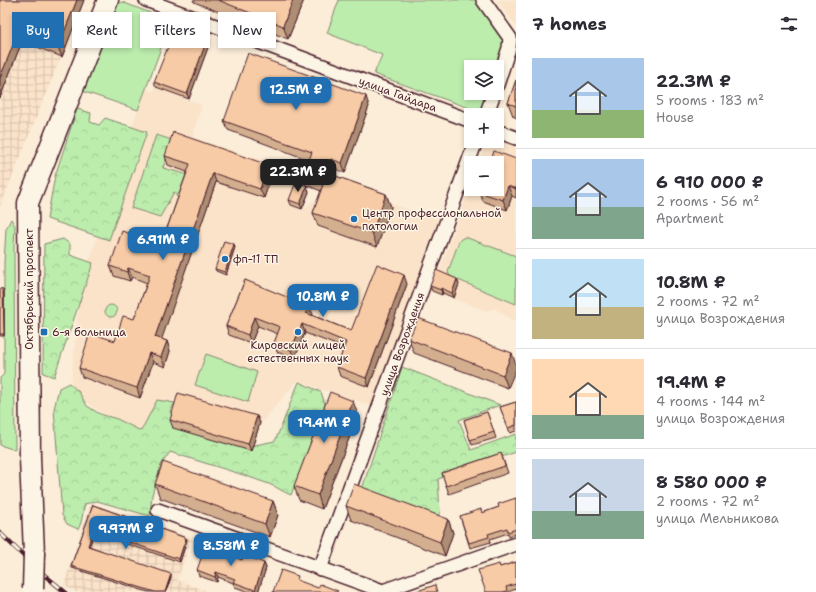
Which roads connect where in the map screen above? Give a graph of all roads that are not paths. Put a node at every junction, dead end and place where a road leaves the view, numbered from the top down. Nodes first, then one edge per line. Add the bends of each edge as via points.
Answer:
1 (108, 0) edge
2 (146, 0) edge
3 (483, 0) edge
4 (504, 62) edge
5 (464, 118) edge
6 (504, 134) edge
7 (516, 138) edge
8 (473, 148) edge
9 (158, 510) dead end
10 (516, 544) edge
11 (320, 569) junction
12 (33, 591) edge

1 - 12 main road, Октябрьский проспект, bridge via 28,203
2 - 5 street, улица Гайдара
3 - 4 street via 508,34 510,42
6 - 7 street
8 - 11 street, улица Возрождения
9 - 11 street
10 - 11 street via 383,591

